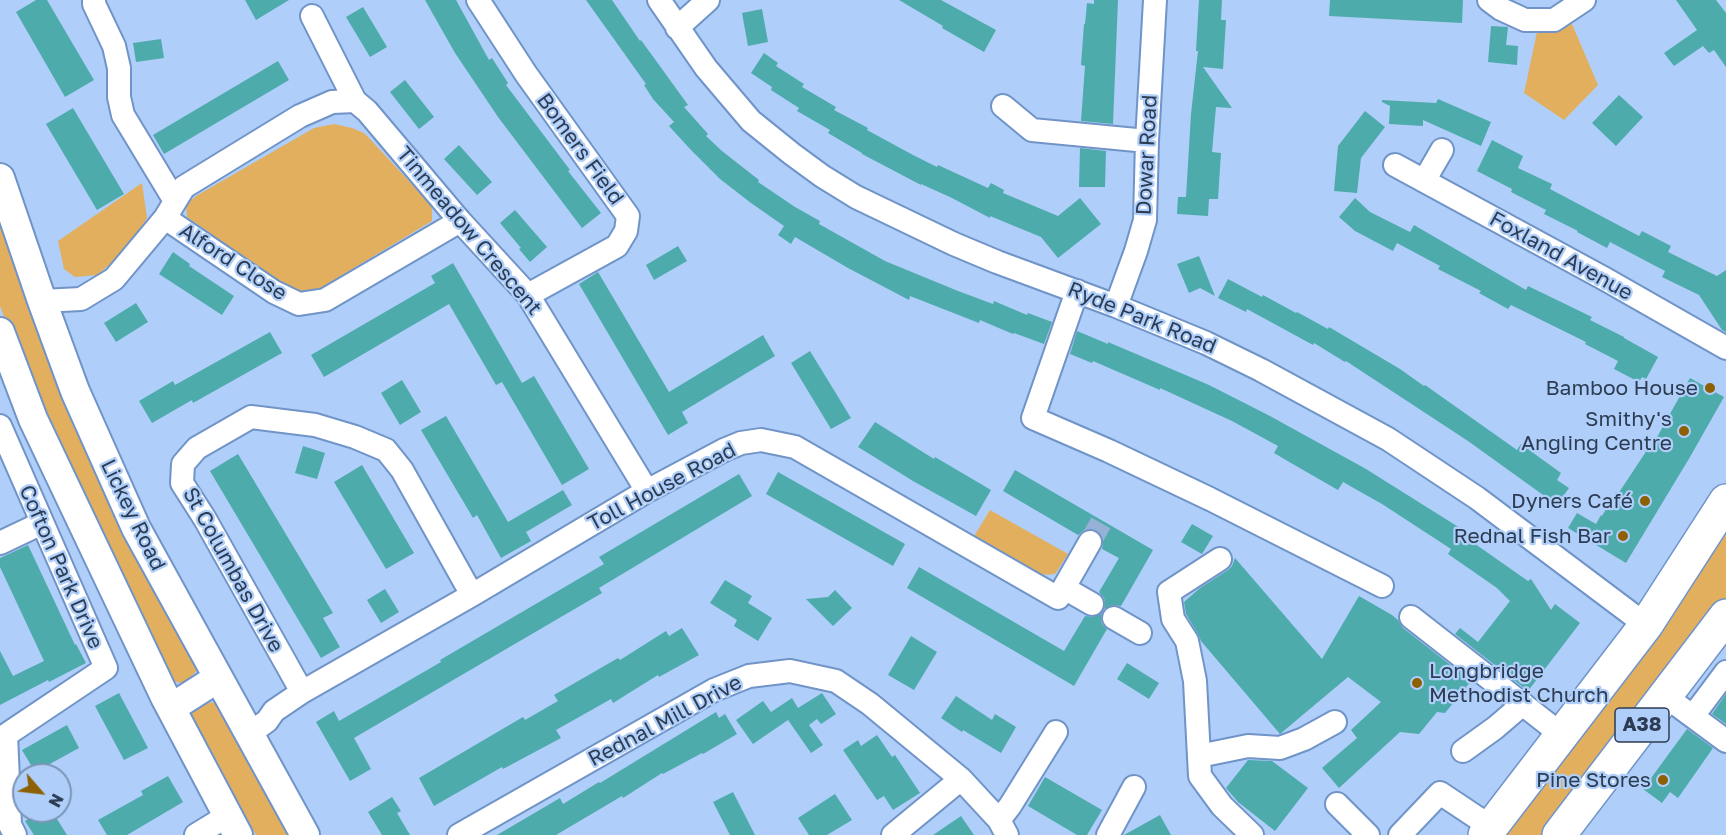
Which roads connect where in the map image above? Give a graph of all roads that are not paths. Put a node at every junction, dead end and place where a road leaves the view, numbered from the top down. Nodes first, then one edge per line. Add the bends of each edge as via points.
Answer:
1 (94, 0) edge
2 (478, 0) edge
3 (659, 0) edge
4 (708, 0) edge
5 (1155, 0) edge
6 (1489, 0) edge
7 (1584, 0) edge
8 (312, 16) dead end
9 (677, 28) junction
10 (355, 101) junction
11 (1003, 106) dead end
12 (1147, 141) junction
13 (1442, 150) dead end
14 (1395, 165) dead end
15 (0, 178) edge
16 (1424, 181) junction
17 (170, 209) junction
18 (460, 221) junction
19 (1077, 291) junction
20 (528, 295) junction
21 (42, 301) junction
22 (1116, 306) junction
23 (0, 332) edge
24 (1726, 348) edge
25 (0, 426) edge
26 (648, 491) junction
27 (1726, 501) edge
28 (42, 523) junction
29 (1090, 542) tunnel mouth
30 (0, 543) edge
31 (1220, 559) dead end
32 (1382, 586) dead end
33 (1064, 588) junction
34 (472, 595) junction
35 (1092, 604) dead end
36 (1411, 617) dead end
37 (1114, 618) dead end
38 (1646, 625) junction
39 (1722, 630) edge
40 (1140, 633) dead end
41 (1726, 672) edge
42 (218, 678) junction
43 (302, 692) junction
44 (1665, 696) junction
45 (1523, 705) junction
46 (171, 708) junction
47 (1693, 716) junction
48 (1335, 722) dead end
49 (1056, 732) dead end
50 (249, 734) junction
51 (1562, 735) junction
52 (1726, 741) edge
53 (1463, 752) dead end
54 (1199, 756) junction
55 (961, 779) junction
56 (1134, 787) dead end
57 (1337, 804) dead end
58 (232, 826) edge
59 (1003, 827) edge
60 (1488, 831) edge
61 (15, 835) edge
62 (196, 835) edge
63 (305, 835) edge
64 (459, 835) edge
65 (893, 835) edge
66 (1108, 835) edge
67 (1252, 835) edge
68 (1368, 835) edge
69 (1400, 835) edge
70 (1559, 835) edge

1 - 17 street via 114,46 123,115
2 - 20 street, Bomers Field via 628,216 626,231 617,246
3 - 9 street, Ryde Park Road
4 - 9 street
5 - 12 street, Dowar Road
6 - 7 street via 1525,20 1554,20
8 - 10 street, Tinmeadow Crescent
9 - 19 street, Ryde Park Road via 751,121 822,176 954,244
10 - 17 street via 332,102 300,116 184,187
10 - 18 street, Tinmeadow Crescent via 368,111
11 - 12 street via 1032,130
12 - 22 street, Dowar Road via 1145,220
13 - 16 street
14 - 16 street, Foxland Avenue
15 - 21 main road, Lickey Road
16 - 24 street, Foxland Avenue
17 - 18 street, Alford Close via 274,292 299,304 325,300
17 - 21 street via 114,279 81,299
18 - 20 street, Tinmeadow Crescent
19 - 22 street, Ryde Park Road
19 - 32 street via 1034,418 1210,499
20 - 26 street, Tinmeadow Crescent
21 - 42 main road, Lickey Road via 75,391 136,528
22 - 38 street, Ryde Park Road via 1206,343 1388,439 1478,498
23 - 46 main road via 33,418
25 - 28 street, Cofton Park Drive
26 - 33 street, Toll House Road via 741,443 761,440 795,447 1058,598
26 - 34 street, Toll House Road
27 - 38 highway, A38
28 - 30 street
28 - 61 street, Cofton Park Drive via 106,669 6,735 10,825
29 - 33 street
31 - 54 street via 1169,592 1173,619 1187,641 1195,681
33 - 35 street
34 - 43 street, Toll House Road
34 - 43 street, St Columbas Drive via 402,470 386,450 315,425 251,417 197,448 183,464 182,483
36 - 45 street
37 - 40 street
38 - 51 highway, A38
39 - 44 highway, A38
41 - 47 street
42 - 46 main road
42 - 50 main road, Lickey Road
43 - 50 street, Toll House Road
44 - 47 street
44 - 70 highway, A38
45 - 51 street
45 - 53 street
46 - 58 main road
47 - 52 street
48 - 54 street via 1280,747 1248,746
49 - 59 street via 1010,806
50 - 63 main road, Lickey Road
51 - 60 highway, A38
54 - 67 street via 1200,776 1222,806
55 - 59 street, Rednal Mill Drive
55 - 64 street, Rednal Mill Drive via 836,681 790,670 749,676 714,690
55 - 65 street
56 - 66 street
57 - 68 street
58 - 62 street
60 - 69 street via 1440,793

